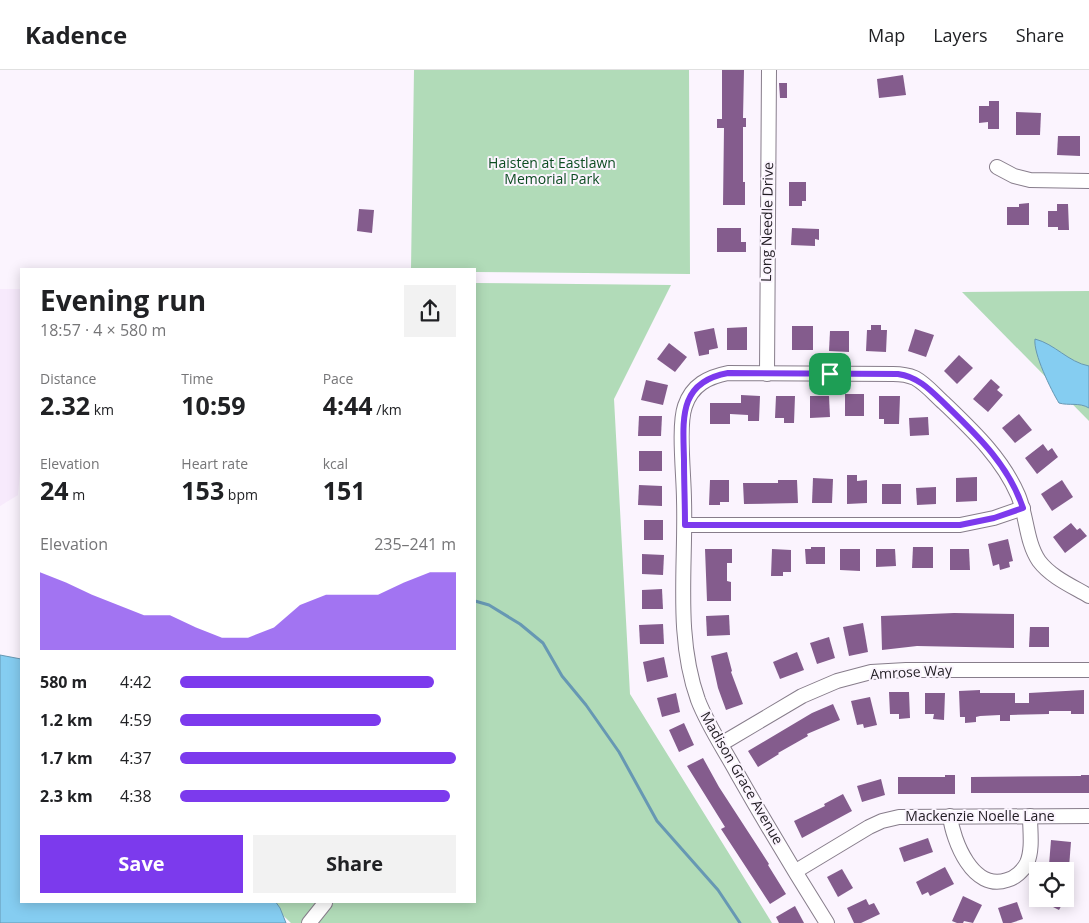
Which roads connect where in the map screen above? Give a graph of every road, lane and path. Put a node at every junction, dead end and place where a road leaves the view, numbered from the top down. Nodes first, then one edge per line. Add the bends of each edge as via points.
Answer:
1 (769, 70) edge
2 (997, 167) dead end
3 (1089, 181) edge
4 (767, 374) junction
5 (1023, 508) junction
6 (685, 525) junction
7 (1089, 596) edge
8 (1089, 670) edge
9 (721, 744) junction
10 (950, 816) junction
11 (1030, 816) junction
12 (1089, 816) edge
13 (796, 872) junction
14 (326, 903) dead end
15 (309, 923) edge
16 (827, 923) edge

1 - 4 street, Long Needle Drive
2 - 3 street via 1030,180
4 - 5 street, Madison Grace Avenue via 898,374 914,378 985,443 1007,474
4 - 6 street, Madison Grace Avenue via 717,375 699,384 688,398 683,415
5 - 6 street via 960,525
5 - 7 street, Madison Grace Avenue via 1034,551 1042,564 1055,576
6 - 9 street, Madison Grace Avenue via 686,656 699,701
8 - 9 street, Amrose Way via 871,672 836,681 802,696
9 - 13 street, Madison Grace Avenue
10 - 11 street, Mackenzie Noelle Lane
10 - 11 street via 954,839 970,867 985,879 998,882 1017,875 1027,863
10 - 13 street, Mackenzie Noelle Lane via 899,817 882,821
11 - 12 street, Mackenzie Noelle Lane
13 - 16 street, Madison Grace Avenue
14 - 15 street

